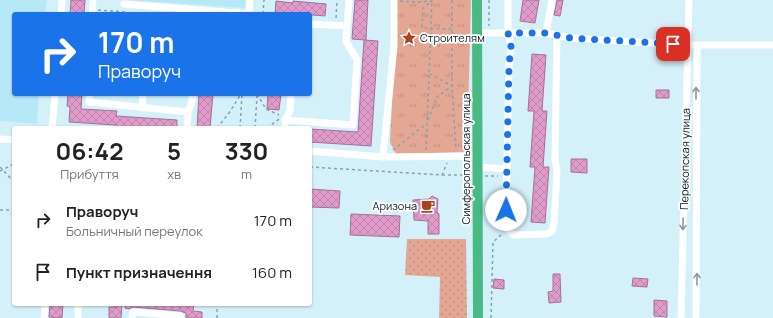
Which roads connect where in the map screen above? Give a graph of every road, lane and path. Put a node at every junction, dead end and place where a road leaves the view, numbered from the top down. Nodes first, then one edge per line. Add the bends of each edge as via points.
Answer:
1 (62, 0) edge
2 (93, 0) edge
3 (250, 0) edge
4 (264, 0) edge
5 (337, 0) edge
6 (349, 0) edge
7 (394, 0) edge
8 (432, 0) edge
9 (452, 0) edge
10 (477, 0) edge
11 (489, 0) edge
12 (508, 0) edge
13 (552, 0) edge
14 (689, 0) edge
15 (124, 4) dead end
16 (61, 12) edge
17 (92, 12) edge
18 (225, 12) edge
19 (250, 12) edge
20 (263, 12) edge
21 (312, 24) edge
22 (335, 25) junction
23 (347, 26) junction
24 (432, 28) junction
25 (452, 29) junction
26 (477, 33) junction
27 (490, 33) junction
28 (508, 33) junction
29 (546, 33) junction
30 (557, 35) junction
31 (773, 44) edge
32 (687, 45) junction
33 (696, 45) junction
34 (430, 73) junction
35 (452, 86) junction
36 (55, 96) edge
37 (90, 96) edge
38 (143, 96) edge
39 (193, 96) edge
40 (240, 96) edge
41 (241, 96) edge
42 (257, 96) edge
43 (258, 96) edge
44 (291, 96) edge
45 (142, 108) junction
46 (188, 112) junction
47 (285, 124) edge
48 (426, 124) junction
49 (52, 126) edge
50 (187, 126) edge
51 (219, 126) edge
52 (240, 126) edge
53 (255, 126) edge
54 (270, 126) edge
55 (0, 139) edge
56 (12, 140) edge
57 (432, 150) dead end
58 (312, 151) edge
59 (399, 151) dead end
60 (450, 156) junction
61 (478, 156) junction
62 (383, 157) junction
63 (12, 165) edge
64 (0, 167) edge
65 (312, 167) edge
66 (478, 167) junction
67 (507, 168) junction
68 (3, 169) junction
69 (0, 171) edge
70 (12, 180) edge
71 (0, 210) edge
72 (12, 210) edge
73 (45, 306) edge
74 (78, 306) edge
75 (217, 306) edge
76 (44, 318) edge
77 (78, 318) edge
78 (132, 318) edge
79 (180, 318) edge
80 (217, 318) edge
81 (478, 318) edge
82 (681, 318) edge
83 (696, 318) edge

1 - 16 street
2 - 17 street
3 - 19 street
4 - 20 path
5 - 22 path
6 - 23 street
7 - 8 path
7 - 62 street via 394,46
8 - 24 path
8 - 24 path via 423,8 422,28
9 - 25 path
10 - 26 highway, Симферопольская улица
11 - 27 path
12 - 28 street
13 - 29 street
14 - 32 street, Перекопская улица
15 - 18 street
21 - 22 street
22 - 23 street
23 - 47 street via 346,41 357,60 353,125
24 - 25 path
24 - 34 path
25 - 35 path
26 - 27 street
26 - 61 highway, Симферопольская улица
27 - 28 street
28 - 29 street
28 - 67 street via 511,46
29 - 30 street
30 - 32 street
30 - 67 street via 557,173 552,231 547,234 514,235 507,229
31 - 33 street
32 - 33 street
32 -> 82 street, Перекопская улица
83 -> 33 street, Перекопская улица
34 - 35 path
34 - 48 path
35 - 48 path via 437,97
35 - 60 path via 456,151
36 - 49 street
37 - 45 street via 89,102
38 - 45 street
39 - 46 street
40 - 51 path
41 - 52 path
42 - 53 path
43 - 54 path via 266,110 281,116
44 - 47 street via 290,111
45 - 46 street
46 - 50 street
48 - 57 path via 426,150
48 - 59 path via 392,151
55 - 56 street
58 - 62 street
60 - 61 street
60 - 62 street
60 - 65 path via 442,174
61 - 66 highway, Симферопольская улица
63 - 68 path
64 - 68 path
66 - 67 street
66 - 81 highway, Симферопольская улица
68 - 69 path
68 - 70 path
71 - 72 path
73 - 76 street
74 - 77 street
75 - 80 path
78 - 79 street via 133,312

